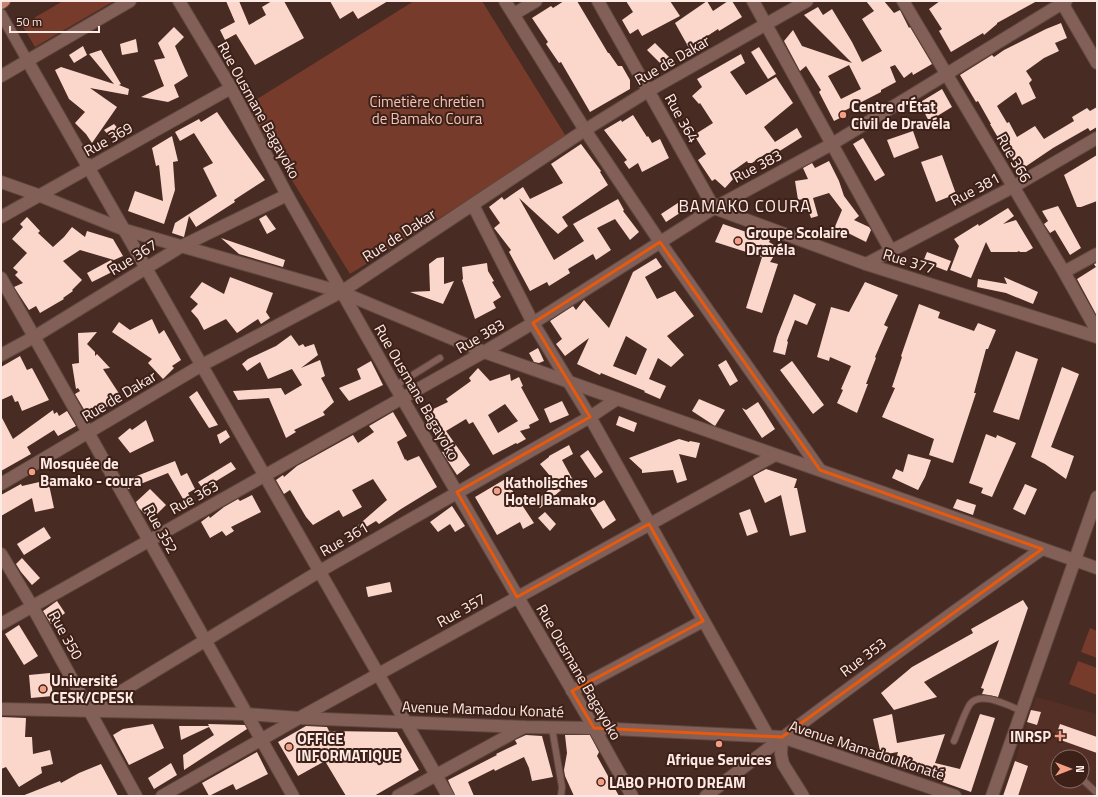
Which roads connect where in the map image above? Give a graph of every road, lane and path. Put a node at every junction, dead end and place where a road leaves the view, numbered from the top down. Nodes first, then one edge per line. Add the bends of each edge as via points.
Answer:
1 (4, 1) edge
2 (130, 1) edge
3 (179, 1) edge
4 (506, 1) edge
5 (536, 1) edge
6 (598, 1) edge
7 (753, 1) edge
8 (807, 1) edge
9 (903, 1) edge
10 (1063, 2) edge
11 (1, 3) edge
12 (1, 14) edge
13 (514, 14) junction
14 (766, 25) junction
15 (27, 60) junction
16 (1097, 63) edge
17 (948, 74) junction
18 (1, 76) edge
19 (231, 88) junction
20 (648, 91) junction
21 (585, 130) junction
22 (1097, 138) edge
23 (832, 144) junction
24 (89, 168) junction
25 (1, 182) edge
26 (1013, 187) junction
27 (38, 195) junction
28 (287, 195) junction
29 (473, 205) junction
30 (714, 208) junction
31 (1, 217) edge
32 (125, 230) junction
33 (660, 242) junction
34 (182, 246) junction
35 (891, 251) junction
36 (1097, 254) edge
37 (866, 264) junction
38 (146, 268) junction
39 (1064, 272) junction
40 (1, 278) edge
41 (342, 292) junction
42 (533, 323) junction
43 (1097, 330) edge
44 (34, 337) junction
45 (1097, 337) edge
46 (484, 352) junction
47 (1, 355) edge
48 (440, 358) dead end
49 (202, 366) junction
50 (569, 382) junction
51 (395, 386) junction
52 (402, 398) junction
53 (617, 399) junction
54 (590, 417) junction
55 (88, 433) junction
56 (775, 455) junction
57 (820, 470) junction
58 (265, 476) junction
59 (1, 484) edge
60 (457, 492) junction
61 (1097, 497) edge
62 (649, 524) junction
63 (149, 540) junction
64 (1042, 549) junction
65 (1, 554) edge
66 (1075, 560) junction
67 (1097, 568) edge
68 (320, 571) junction
69 (517, 597) junction
70 (32, 606) junction
71 (703, 621) junction
72 (1, 624) edge
73 (205, 640) junction
74 (378, 674) junction
75 (572, 691) junction
76 (1, 709) edge
77 (89, 711) junction
78 (1022, 711) junction
79 (247, 714) junction
80 (299, 718) junction
81 (406, 722) junction
82 (524, 727) junction
83 (552, 728) junction
84 (594, 728) junction
85 (768, 736) junction
86 (782, 737) junction
87 (261, 740) junction
88 (954, 741) dead end
89 (436, 775) junction
90 (136, 796) edge
91 (162, 796) edge
92 (293, 796) edge
93 (398, 796) edge
94 (448, 796) edge
95 (561, 796) edge
96 (632, 796) edge
97 (706, 796) edge
98 (803, 796) edge
99 (955, 796) edge
100 (992, 796) edge

1 - 11 highway
2 - 15 street
3 - 19 street, Rue Ousmane Bagayoko
4 - 13 street
5 - 13 street
6 - 20 street, Rue 364
7 - 14 street
8 - 14 street, Rue de Dakar
9 - 17 street, Rue 366
10 - 16 street
10 - 17 street, Rue 383
12 - 15 street
13 - 21 street
14 - 20 street, Rue de Dakar
14 - 23 street
15 - 18 street
15 - 24 street
17 - 23 street, Rue 383
17 - 26 street, Rue 366
19 - 24 street, Rue 369
19 - 28 street, Rue Ousmane Bagayoko
20 - 21 street, Rue de Dakar
20 - 30 street, Rue 364
21 - 29 street, Rue de Dakar
21 - 33 street
22 - 26 street, Rue 381
23 - 30 street, Rue 383
23 - 35 street
24 - 27 street, Rue 369
24 - 32 street
25 - 27 street
26 - 35 street, Rue 381
26 - 39 street, Rue 366
27 - 31 street, Rue 369
27 - 32 street
28 - 34 street, Rue 367
28 - 41 street, Rue Ousmane Bagayoko
29 - 41 street, Rue de Dakar
29 - 42 street
30 - 33 street, Rue 383
30 - 37 street, Rue 377
32 - 34 street
32 - 38 street
33 - 42 street, Rue 383
33 - 57 street
34 - 38 street, Rue 367
34 - 41 street
35 - 37 street, Rue 381
36 - 39 street
37 - 45 street, Rue 377
38 - 44 street, Rue 367
38 - 49 street
39 - 43 street, Rue 366
40 - 44 street, Rue 352
41 - 46 street
41 - 49 street, Rue de Dakar
41 - 51 street, Rue Ousmane Bagayoko
42 - 46 street, Rue 383
42 - 50 street
44 - 47 street, Rue 367
44 - 55 street, Rue 352
46 - 50 street
46 - 52 street, Rue 383
48 - 51 lane
49 - 55 street, Rue de Dakar
49 - 58 street
50 - 53 street
50 - 54 street
51 - 52 street, Rue Ousmane Bagayoko
52 - 58 street, Rue 363
52 - 60 street, Rue Ousmane Bagayoko
53 - 54 street, Rue 361
53 - 56 street
54 - 60 street, Rue 361
54 - 62 street
55 - 59 street, Rue de Dakar
55 - 63 street, Rue 352
56 - 57 street
56 - 62 street, Rue 357
57 - 64 street
58 - 63 street, Rue 363
58 - 68 street
60 - 68 street, Rue 361
60 - 69 street, Rue Ousmane Bagayoko
61 - 66 street
62 - 69 street, Rue 357
62 - 71 street
63 - 70 street, Rue 363
63 - 73 street, Rue 352
64 - 66 street
64 - 86 street, Rue 353
65 - 70 street, Rue 350
66 - 67 street
66 - 78 street
68 - 73 street, Rue 361
68 - 74 street
69 - 74 street, Rue 357
69 - 75 street, Rue Ousmane Bagayoko
70 - 72 street, Rue 363
70 - 77 street, Rue 350
71 - 75 street
71 - 85 street
73 - 77 street, Rue 361
73 - 79 street, Rue 352
74 - 80 street, Rue 357
74 - 81 street
75 - 84 street, Rue Ousmane Bagayoko
76 - 77 street, Avenue Mamadou Konaté
77 - 79 street, Avenue Mamadou Konaté
77 - 90 street, Rue 350
78 - 88 lane via 990,699 976,699 970,703
78 - 100 street
79 - 80 street, Avenue Mamadou Konaté
79 - 87 street, Rue 352
80 - 81 street, Avenue Mamadou Konaté
80 - 87 street, Rue 357
81 - 82 street, Avenue Mamadou Konaté
81 - 89 street
82 - 83 street, Avenue Mamadou Konaté
82 - 89 street
83 - 84 street, Avenue Mamadou Konaté
83 - 95 lane via 562,788
84 - 85 street, Avenue Mamadou Konaté
84 - 96 street, Rue Ousmane Bagayoko
85 - 86 street, Avenue Mamadou Konaté
86 - 97 street, Rue 353
86 - 98 street via 783,764
86 - 99 street, Avenue Mamadou Konaté
87 - 91 street, Rue 357
87 - 92 street, Rue 352
89 - 93 street
89 - 94 street

